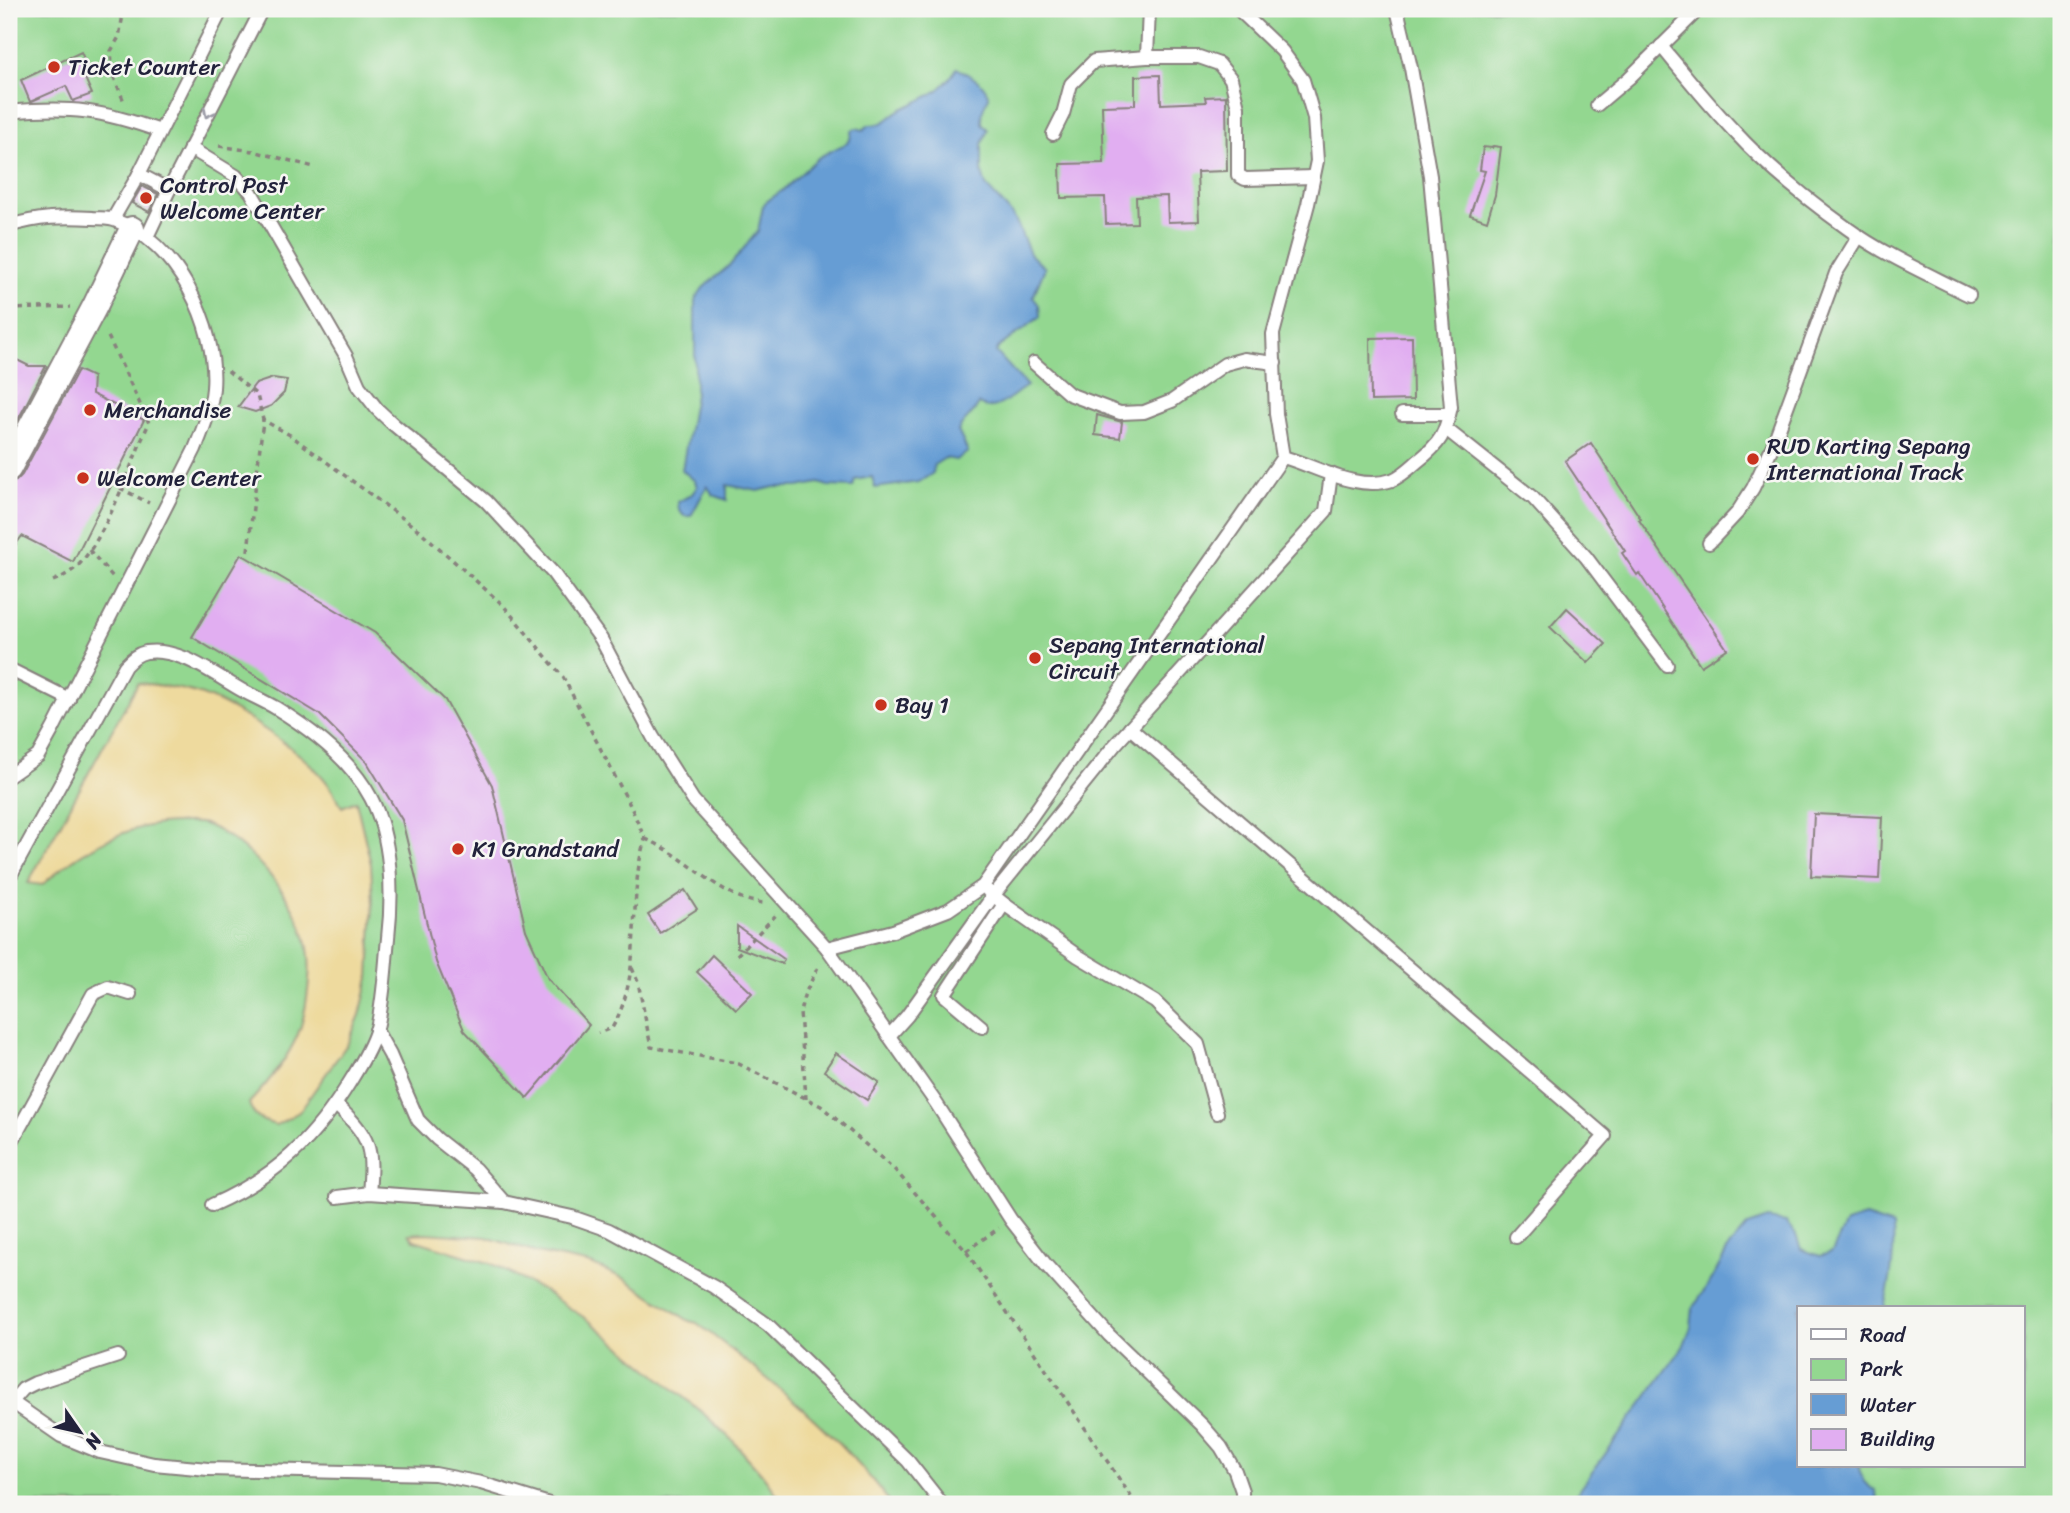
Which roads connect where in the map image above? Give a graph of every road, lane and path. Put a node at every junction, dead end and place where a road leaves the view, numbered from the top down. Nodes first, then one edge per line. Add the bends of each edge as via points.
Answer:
1 (124, 9) edge
2 (222, 9) edge
3 (262, 9) edge
4 (1149, 9) edge
5 (1238, 9) edge
6 (1397, 9) edge
7 (1699, 9) edge
8 (1661, 46) junction
9 (1147, 57) junction
10 (125, 103) dead end
11 (1597, 104) dead end
12 (9, 112) edge
13 (160, 131) junction
14 (1053, 134) dead end
15 (220, 146) dead end
16 (190, 148) junction
17 (314, 167) dead end
18 (139, 174) junction
19 (1313, 177) junction
20 (169, 190) junction
21 (9, 226) edge
22 (130, 228) junction
23 (1859, 236) junction
24 (1969, 295) dead end
25 (95, 306) junction
26 (9, 309) edge
27 (211, 356) junction
28 (1034, 363) dead end
29 (1275, 363) junction
30 (1402, 414) dead end
31 (1449, 414) junction
32 (263, 420) junction
33 (1446, 429) junction
34 (1283, 457) junction
35 (9, 468) edge
36 (1331, 474) junction
37 (120, 488) junction
38 (163, 511) junction
39 (1709, 543) dead end
40 (89, 550) junction
41 (248, 551) dead end
42 (53, 581) dead end
43 (124, 590) junction
44 (1667, 665) dead end
45 (9, 669) edge
46 (69, 699) junction
47 (1130, 729) junction
48 (9, 776) edge
49 (645, 839) junction
50 (9, 878) edge
51 (983, 886) junction
52 (998, 900) junction
53 (788, 903) junction
54 (828, 947) junction
55 (737, 955) dead end
56 (632, 966) junction
57 (130, 994) dead end
58 (982, 1027) dead end
59 (376, 1030) junction
60 (598, 1033) dead end
61 (889, 1036) junction
62 (806, 1099) junction
63 (337, 1105) junction
64 (1217, 1113) dead end
65 (9, 1147) edge
66 (369, 1194) junction
67 (337, 1198) dead end
68 (504, 1202) junction
69 (212, 1205) dead end
70 (988, 1236) dead end
71 (1516, 1237) dead end
72 (966, 1251) junction
73 (713, 1287) junction
74 (752, 1325) dead end
75 (118, 1356) dead end
76 (9, 1402) edge
77 (548, 1504) edge
78 (942, 1504) edge
79 (1136, 1504) edge
80 (1242, 1504) edge

1 - 10 path via 119,37 111,51 113,75
2 - 13 lane
3 -> 16 lane
4 - 9 lane
5 - 19 lane via 1282,51 1303,80 1314,118 1317,161
6 - 31 lane via 1430,176
7 - 8 lane
8 - 11 lane
8 - 23 lane via 1735,133
9 - 14 lane via 1094,61 1071,83
9 - 19 lane via 1199,57 1219,64 1231,79 1238,107 1238,175
12 - 13 lane via 84,110
13 - 18 lane
15 - 17 path
16 - 20 lane
16 - 53 lane via 236,176 251,192 359,386 377,409 486,501 553,573 601,639 693,800
18 - 20 lane
18 - 22 lane
19 - 29 lane via 1273,334
20 - 22 lane
21 - 22 lane via 60,216
22 - 25 street
22 - 27 lane via 168,257 193,297 206,327
23 - 24 lane
23 - 39 lane via 1836,273 1754,488
25 - 26 path
25 - 35 street
25 - 37 path via 149,423
27 - 32 path via 257,395
27 - 38 lane via 209,413
28 - 29 lane via 1069,394 1120,413 1144,412 1172,401 1225,363 1244,359
29 - 34 lane
30 - 31 lane
31 - 33 lane
32 - 41 path
32 - 49 path via 420,531 503,605 563,677
33 - 36 lane via 1426,455 1390,481 1360,482
33 - 44 lane via 1533,498 1586,557
34 - 36 lane
34 - 51 lane
36 - 47 lane via 1326,512
37 - 38 path
37 - 40 path
38 - 43 lane
40 - 42 path via 69,574
40 - 43 path
43 - 46 lane
45 - 46 lane
46 - 48 lane via 38,756
47 - 52 lane
47 - 71 lane via 1605,1136
49 - 53 path via 675,853 729,891 757,902
49 - 56 path via 638,862
50 - 59 lane via 125,666 147,652 175,655 307,730 355,774 372,799 387,849 391,888
51 - 52 lane
51 - 54 lane via 948,910 893,931
52 - 58 lane via 944,995
52 - 61 lane
52 - 64 lane via 1155,1002 1198,1044
53 - 54 lane
53 - 55 path
54 - 61 lane
54 - 62 path via 800,1012
56 - 60 path via 621,1012 611,1028
56 - 62 path via 651,1047 737,1063
57 - 65 lane via 108,987 93,994
59 - 63 lane
59 - 68 lane via 418,1120 475,1169
61 - 80 lane via 1046,1265 1221,1447 1235,1471
62 - 72 path via 821,1106 894,1169
63 - 66 lane via 368,1142 372,1157
63 - 69 lane via 275,1170
66 - 67 lane
66 - 68 lane
68 - 73 lane via 609,1230
70 - 72 path
72 - 79 path
73 - 74 lane
73 - 78 lane via 768,1325 908,1461
75 - 76 lane via 36,1383
76 - 77 lane via 61,1436 100,1452 154,1464 435,1474

